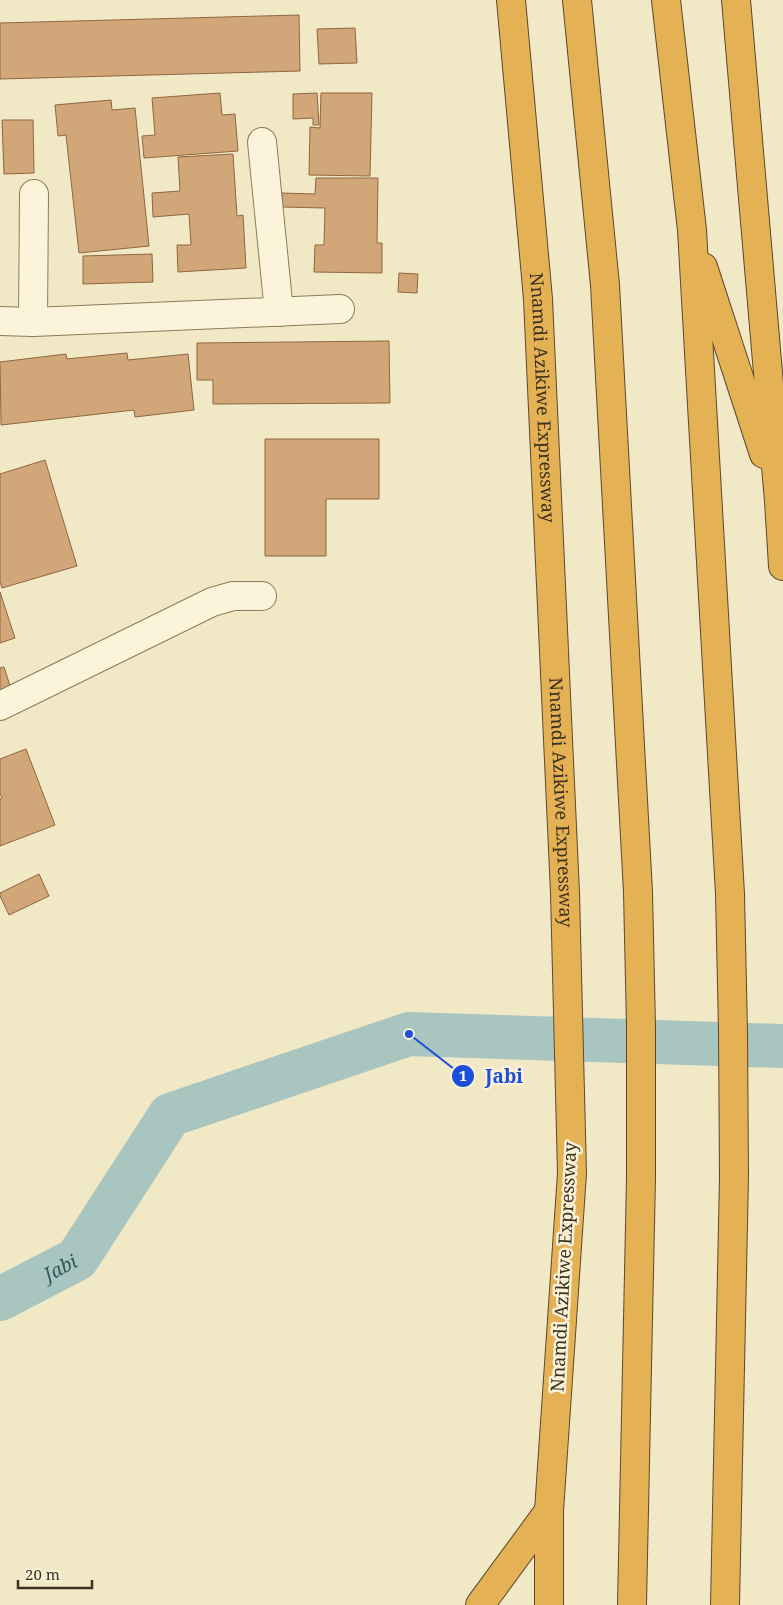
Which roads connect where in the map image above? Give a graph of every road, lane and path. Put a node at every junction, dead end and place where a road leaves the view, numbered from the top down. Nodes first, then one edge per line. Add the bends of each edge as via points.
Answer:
1 (511, 0) edge
2 (577, 0) edge
3 (666, 0) edge
4 (736, 0) edge
5 (262, 142) dead end
6 (34, 194) dead end
7 (692, 230) junction
8 (340, 309) dead end
9 (279, 312) junction
10 (0, 321) edge
11 (33, 322) junction
12 (779, 501) junction
13 (783, 566) edge
14 (262, 596) dead end
15 (0, 706) edge
16 (549, 1511) junction
17 (480, 1605) edge
18 (549, 1605) edge
19 (632, 1605) edge
20 (725, 1605) edge

1 - 16 highway, Nnamdi Azikiwe Expressway via 538,299 565,893 572,1173
2 - 19 highway via 605,285 638,892 641,1177
3 - 7 highway
4 - 12 highway
5 - 9 street
6 - 11 street
7 - 12 highway
7 - 20 highway via 730,894 734,1177
8 - 9 street
9 - 11 street
10 - 11 street
12 - 13 highway
14 - 15 street via 233,596 212,602
16 - 17 highway
16 - 18 highway, Nnamdi Azikiwe Expressway

